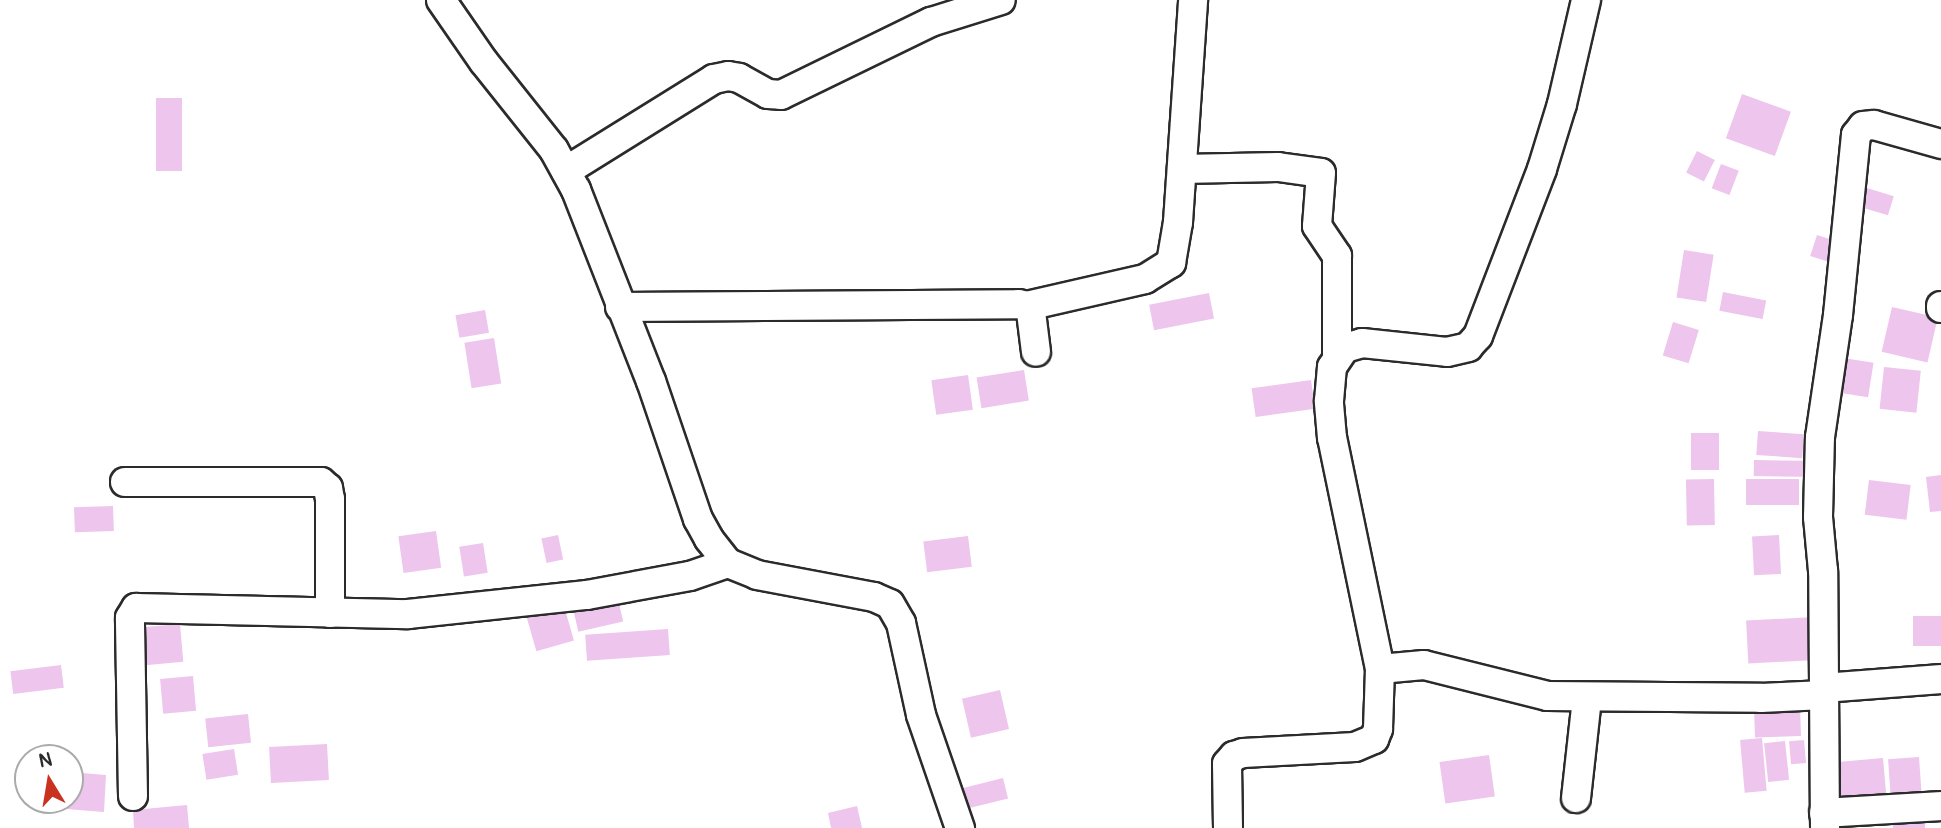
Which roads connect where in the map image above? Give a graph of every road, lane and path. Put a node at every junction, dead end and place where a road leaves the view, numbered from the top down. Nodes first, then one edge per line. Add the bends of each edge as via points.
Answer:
1 (441, 0) edge
2 (1001, 0) edge
3 (1193, 0) edge
4 (1587, 0) edge
5 (1941, 144) edge
6 (1182, 169) junction
7 (566, 171) junction
8 (1027, 306) junction
9 (621, 307) junction
10 (1036, 352) dead end
11 (1337, 355) junction
12 (125, 482) dead end
13 (728, 564) junction
14 (330, 613) junction
15 (1380, 668) junction
16 (1941, 679) edge
17 (1824, 691) junction
18 (1587, 698) junction
19 (133, 796) dead end
20 (1576, 798) dead end
21 (1941, 806) edge
22 (1824, 820) edge
23 (960, 828) edge
24 (1228, 828) edge

1 - 7 street
2 - 7 street via 931,22 780,95 768,94 739,78 715,79
3 - 6 street
4 - 11 street via 1542,169 1478,336 1459,350 1362,343
5 - 17 street via 1874,125 1863,126 1856,135 1820,437
6 - 8 street via 1171,263 1144,279
6 - 11 street via 1278,167 1321,173 1317,226 1337,256
7 - 9 street
8 - 9 street
8 - 10 street
9 - 13 street via 698,519
11 - 15 street via 1329,401 1332,439
12 - 14 street via 321,482 330,499
13 - 14 street via 587,596 408,614
13 - 23 street via 757,575 890,604 901,623 921,715
14 - 19 street via 136,608 130,618
15 - 18 street via 1424,665 1525,693
15 - 24 street via 1378,729 1366,744 1234,756 1227,764
16 - 17 street
17 - 18 street
17 - 22 street
18 - 20 street
21 - 22 street

